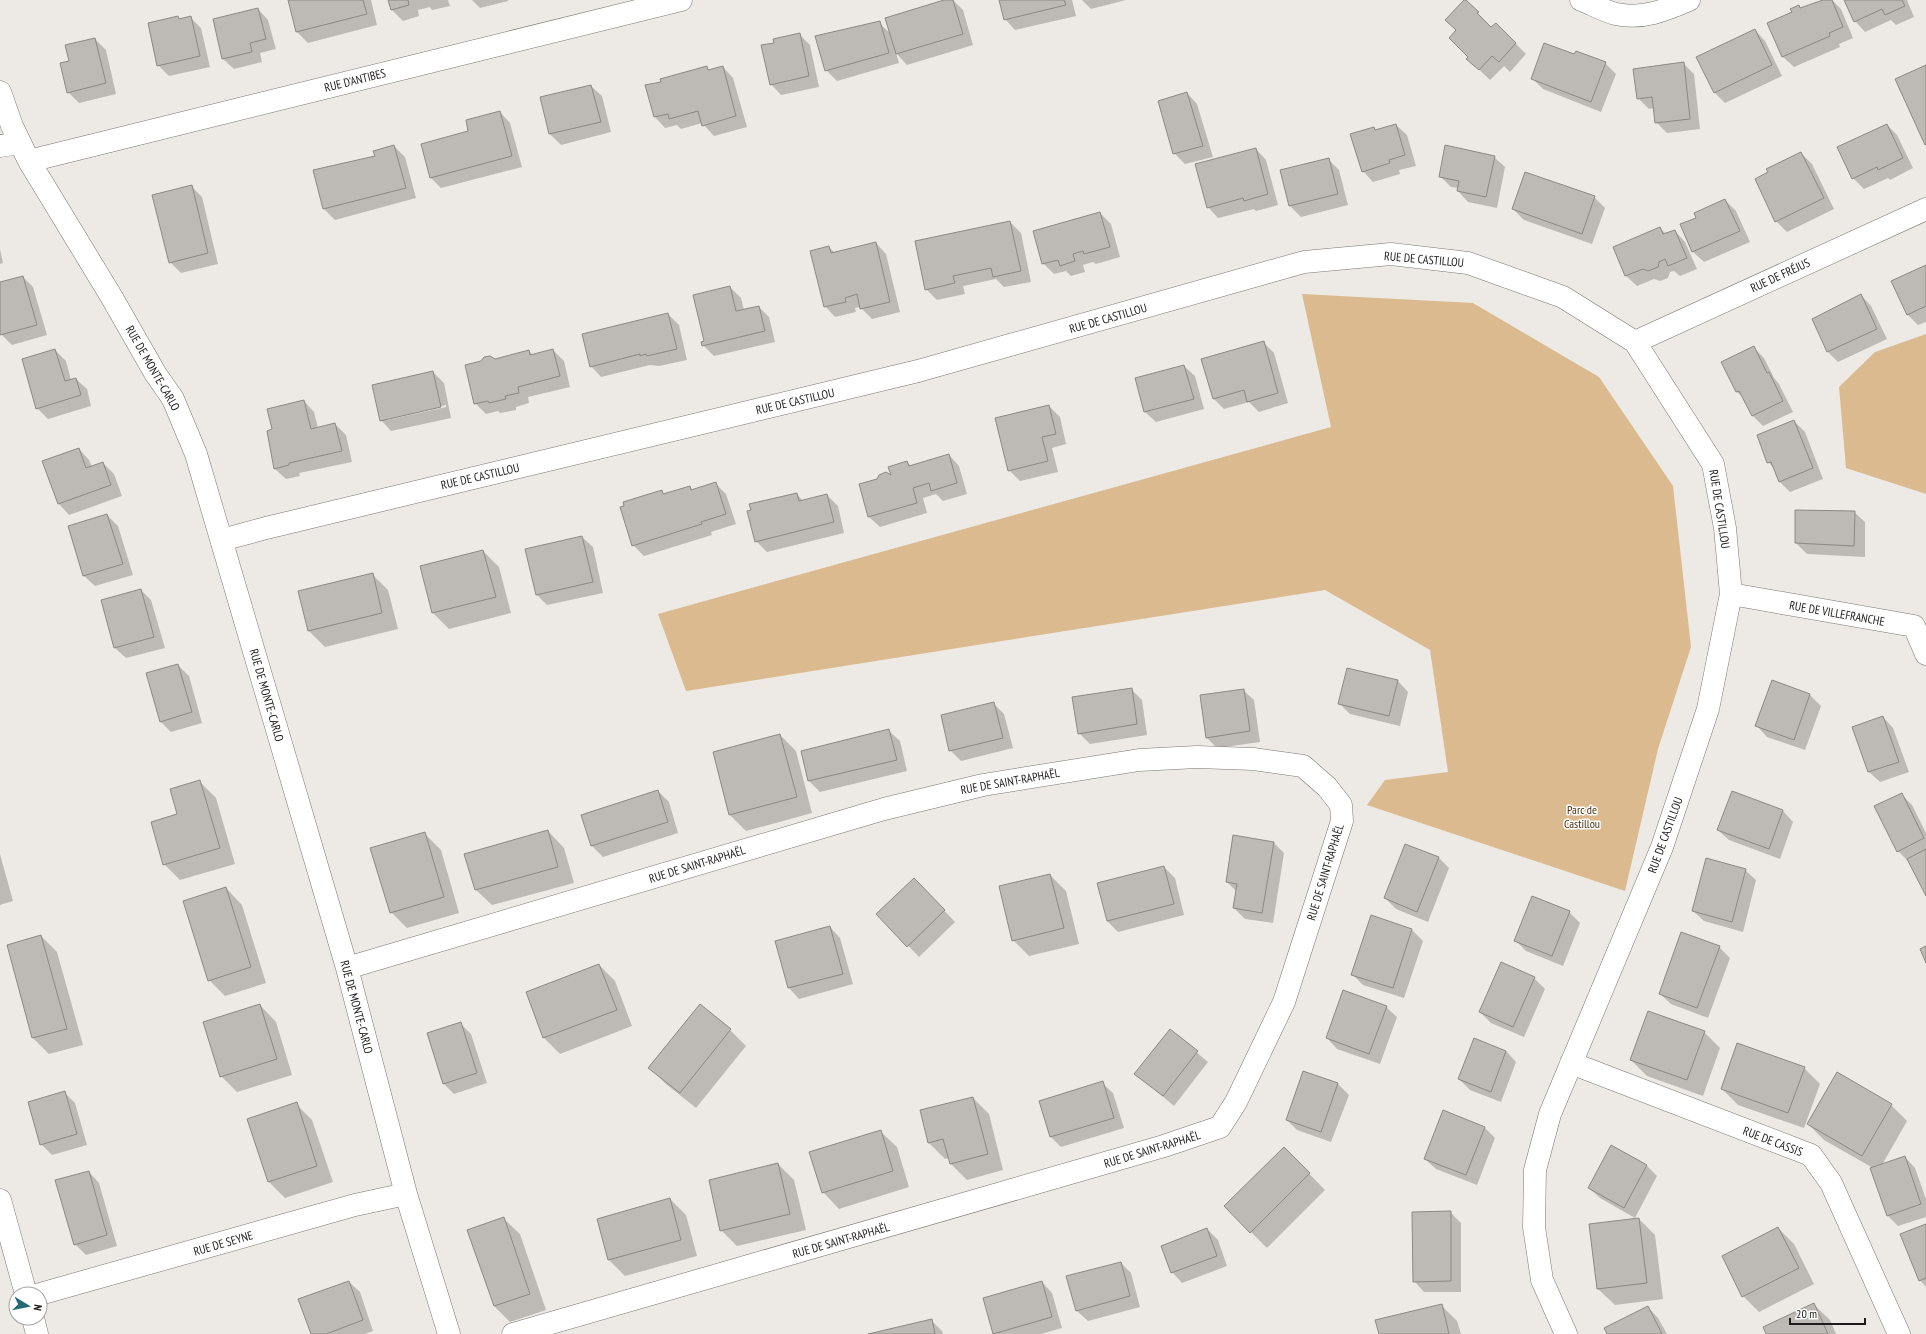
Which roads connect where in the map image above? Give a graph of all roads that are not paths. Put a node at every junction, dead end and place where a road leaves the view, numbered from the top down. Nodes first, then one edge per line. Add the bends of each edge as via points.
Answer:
1 (681, 0) edge
2 (1581, 0) edge
3 (1689, 0) edge
4 (0, 92) edge
5 (16, 150) edge
6 (1926, 208) edge
7 (1635, 342) junction
8 (222, 540) junction
9 (1731, 594) junction
10 (1920, 626) edge
11 (1926, 654) edge
12 (347, 968) junction
13 (1571, 1063) junction
14 (406, 1194) junction
15 (0, 1200) edge
16 (24, 1286) edge
17 (48, 1292) edge
18 (449, 1334) edge
19 (513, 1334) edge
20 (1566, 1334) edge
21 (1899, 1334) edge

1 - 5 street, RUE D'ANTIBES
2 - 3 street via 1616,14 1636,16 1658,13
4 - 5 street, RUE DE MONTE-CARLO
5 - 8 street, RUE DE MONTE-CARLO via 111,296 155,373 173,399 196,454
6 - 7 street, RUE DE FRÉJUS
7 - 8 street, RUE DE CASTILLOU via 1563,297 1468,263 1391,254 1304,262 918,372
7 - 9 street, RUE DE CASTILLOU via 1713,464 1725,528
8 - 12 street, RUE DE MONTE-CARLO
9 - 10 street, RUE DE VILLEFRANCHE
9 - 13 street, RUE DE CASTILLOU via 1708,710 1662,847
10 - 11 street, RUE DE VILLEFRANCHE
12 - 14 street, RUE DE MONTE-CARLO
12 - 19 street, RUE DE SAINT-RAPHAËL via 884,809 983,785 1139,760 1197,757 1253,759 1303,766 1327,787 1341,805 1342,821 1284,1002 1250,1077 1220,1127 1164,1146
13 - 20 street, RUE DE CASTILLOU via 1550,1114 1535,1170 1534,1228 1542,1280
13 - 21 street, RUE DE CASSIS via 1811,1155 1831,1183
14 - 17 street, RUE DE SEYNE
14 - 18 street, RUE DE MONTE-CARLO
15 - 16 street

